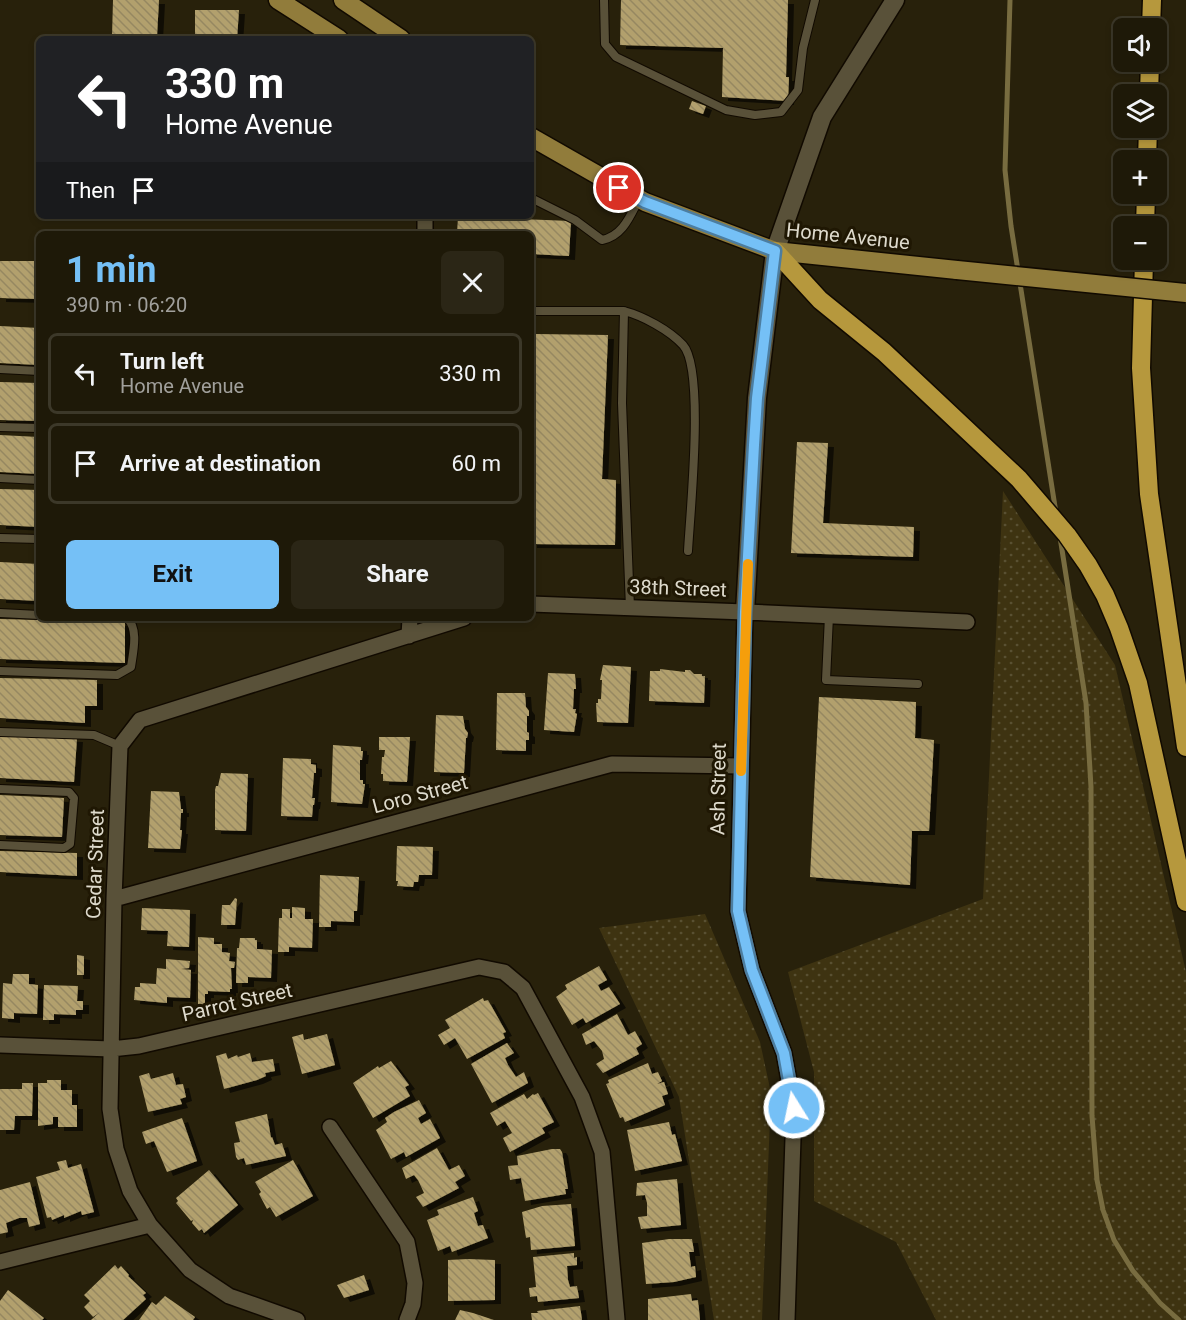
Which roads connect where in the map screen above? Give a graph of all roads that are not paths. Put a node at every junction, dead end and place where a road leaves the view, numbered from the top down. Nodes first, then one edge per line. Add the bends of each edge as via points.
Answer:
1 (278, 0) edge
2 (343, 0) edge
3 (604, 0) edge
4 (815, 0) edge
5 (895, 0) edge
6 (1152, 0) edge
7 (1151, 18) edge
8 (334, 36) edge
9 (397, 36) edge
10 (534, 139) edge
11 (639, 199) junction
12 (534, 200) edge
13 (775, 251) junction
14 (1144, 270) edge
15 (1186, 293) edge
16 (534, 311) edge
17 (624, 311) junction
18 (0, 369) edge
19 (36, 371) edge
20 (0, 427) edge
21 (36, 428) edge
22 (0, 478) edge
23 (36, 480) edge
24 (0, 538) edge
25 (36, 539) edge
26 (688, 550) dead end
27 (534, 604) edge
28 (630, 608) junction
29 (745, 612) junction
30 (0, 613) edge
31 (36, 615) edge
32 (829, 616) junction
33 (130, 621) edge
34 (410, 621) edge
35 (455, 621) edge
36 (967, 622) dead end
37 (409, 636) junction
38 (0, 670) edge
39 (918, 684) dead end
40 (0, 732) edge
41 (120, 746) junction
42 (1186, 747) edge
43 (741, 766) junction
44 (0, 789) edge
45 (0, 845) edge
46 (114, 899) junction
47 (1186, 902) edge
48 (0, 1045) edge
49 (111, 1049) junction
50 (330, 1127) dead end
51 (150, 1225) junction
52 (0, 1262) edge
53 (297, 1320) edge
54 (407, 1320) edge
55 (617, 1320) edge
56 (787, 1320) edge

1 - 8 main road
2 - 9 main road
3 - 4 lane via 605,44 616,57 726,110 755,115 782,112 798,90
5 - 13 street, Ash Street via 822,117
6 - 7 highway
10 - 11 main road, Home Avenue
11 - 12 lane via 625,225 613,238 602,240 575,220
11 - 13 main road, Home Avenue
13 - 15 main road, Home Avenue, bridge
13 - 29 street, Ash Street via 757,398
13 - 47 highway via 820,300 884,352 1019,479 1088,565 1119,628 1138,683
14 - 42 highway via 1141,368 1149,494
16 - 17 lane
17 - 26 lane via 641,316 684,346 692,363 695,399
17 - 28 lane via 622,403
18 - 19 lane
20 - 21 lane
22 - 23 lane
24 - 25 lane
27 - 28 street, 38th Street
28 - 29 street, 38th Street
29 - 32 street, 38th Street
29 - 43 street, Ash Street
30 - 31 lane
32 - 36 street, 38th Street
32 - 39 lane via 826,680
33 - 38 lane via 135,643 131,667 117,675
34 - 37 street
35 - 37 street
37 - 41 street via 140,720
40 - 41 lane via 94,735
41 - 46 street, Cedar Street
43 - 46 street, Loro Street via 612,764
43 - 56 street, Ash Street via 738,911 752,970 784,1053 794,1108
44 - 45 lane via 69,792 74,798 70,844 64,848
46 - 49 street, Cedar Street
48 - 49 street, Parrot Street
49 - 51 street, Cedar Street via 110,1109 116,1149 130,1191
49 - 55 street, Parrot Street via 139,1046 479,968 504,972 523,988 582,1097 602,1152
50 - 54 street via 407,1242 414,1283
51 - 52 street
51 - 53 street, Cedar Street via 190,1270 229,1296

